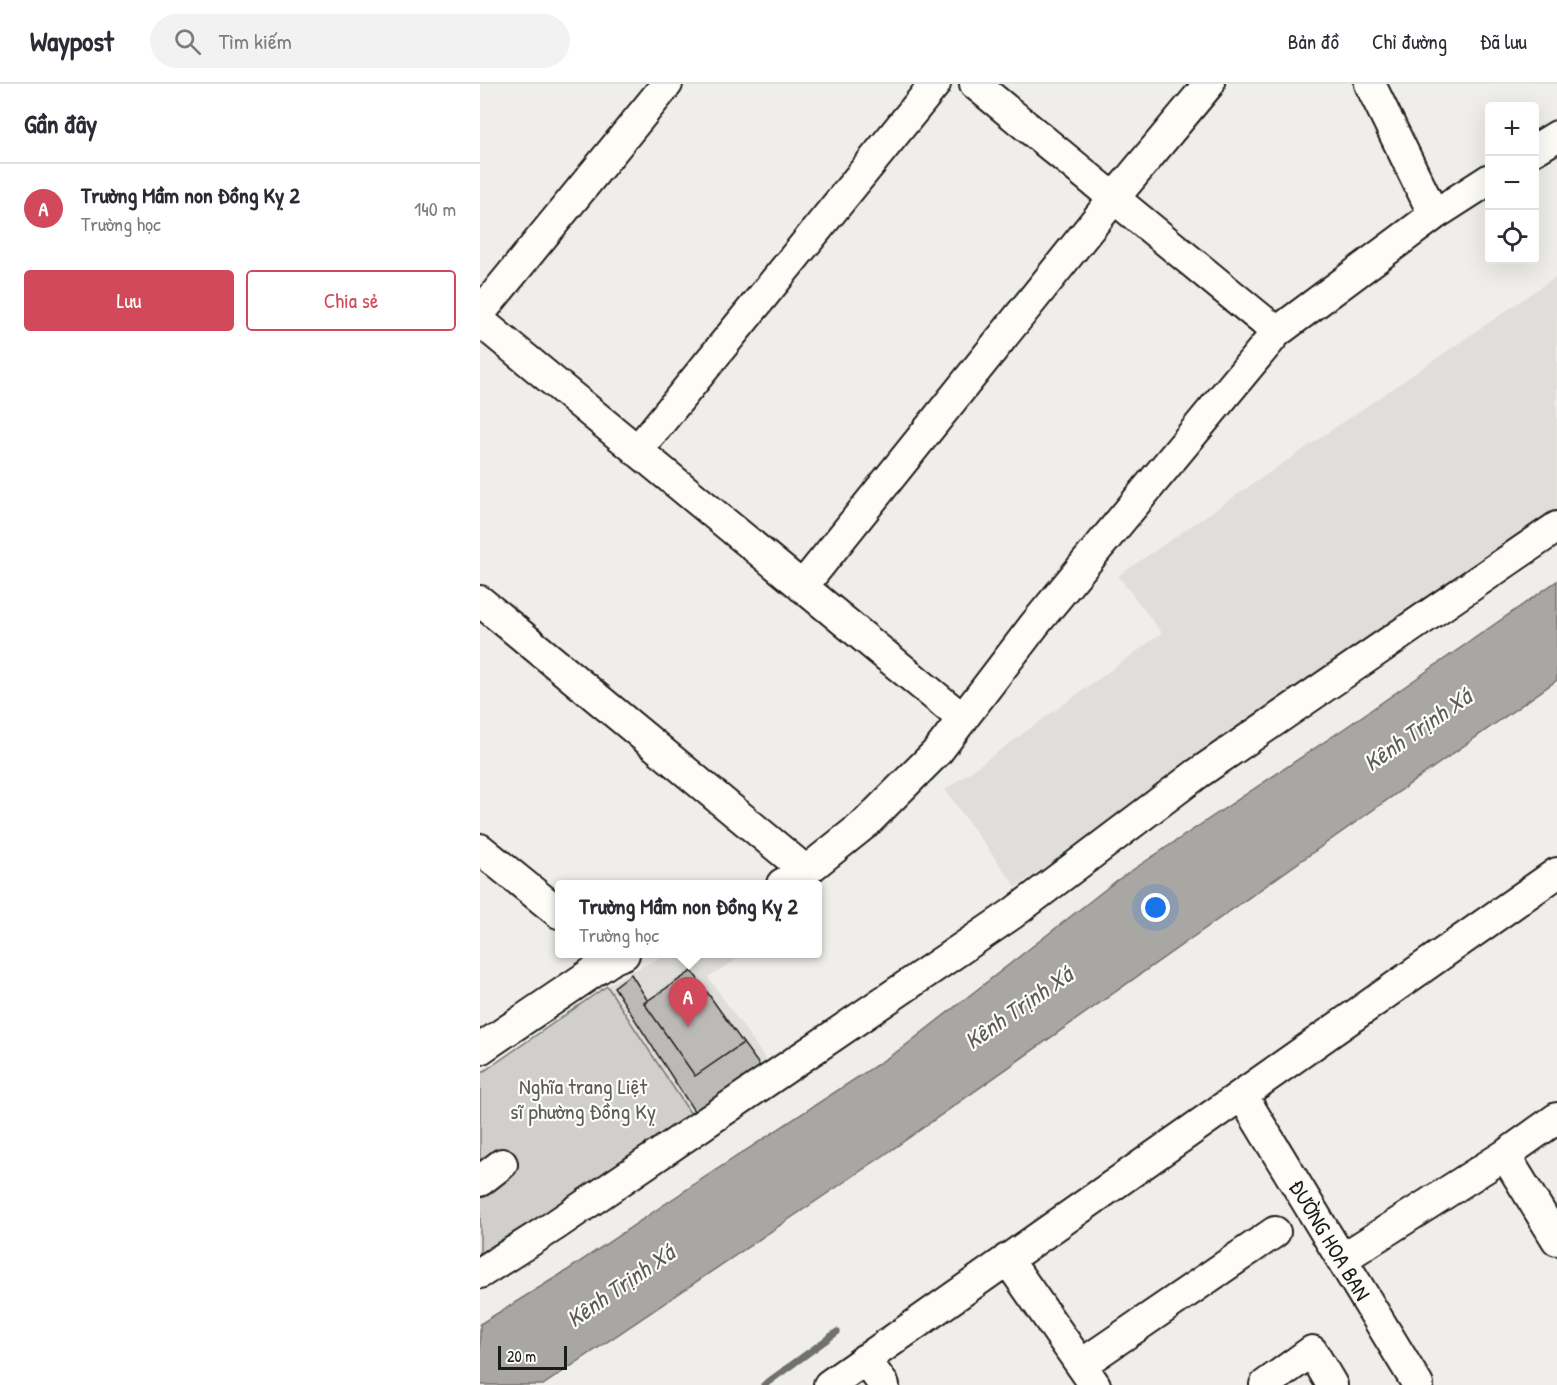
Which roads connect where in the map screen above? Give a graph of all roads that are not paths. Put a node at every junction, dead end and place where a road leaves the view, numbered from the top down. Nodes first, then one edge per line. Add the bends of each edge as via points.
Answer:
1 (667, 84) edge
2 (935, 84) edge
3 (975, 84) edge
4 (1209, 84) edge
5 (1370, 84) edge
6 (1557, 135) edge
7 (1539, 147) edge
8 (1485, 182) edge
9 (1114, 198) junction
10 (1434, 215) junction
11 (480, 313) edge
12 (480, 321) edge
13 (1276, 332) junction
14 (637, 451) junction
15 (1557, 527) edge
16 (802, 587) junction
17 (480, 602) edge
18 (963, 719) junction
19 (480, 849) edge
20 (1557, 873) edge
21 (794, 878) edge
22 (555, 910) edge
23 (611, 958) edge
24 (480, 1049) edge
25 (1242, 1095) junction
26 (1557, 1118) edge
27 (1505, 1155) junction
28 (1275, 1232) dead end
29 (1557, 1240) edge
30 (1007, 1259) junction
31 (1342, 1259) junction
32 (480, 1273) edge
33 (866, 1359) junction
34 (1089, 1375) edge
35 (829, 1385) edge
36 (884, 1385) edge
37 (1265, 1385) edge
38 (1332, 1385) edge
39 (1418, 1385) edge

1 - 11 street
2 - 14 street
3 - 9 street
4 - 9 street
5 - 10 street
6 - 7 street
8 - 10 street
9 - 13 street
9 - 16 street
10 - 13 street
12 - 14 street
13 - 18 street via 1035,624
14 - 16 street
15 - 32 street via 1197,774 1002,920
16 - 18 street
17 - 21 street
18 - 21 street via 938,751 866,823
19 - 22 street
20 - 25 street
23 - 24 street
25 - 30 street
25 - 31 street, ĐƯỜNG HOA BAN
26 - 27 street
27 - 29 street
27 - 31 street
28 - 34 street
30 - 33 street
30 - 34 street
31 - 39 street, ĐƯỜNG HOA BAN
33 - 35 street
33 - 36 street
37 - 38 street via 1312,1351

